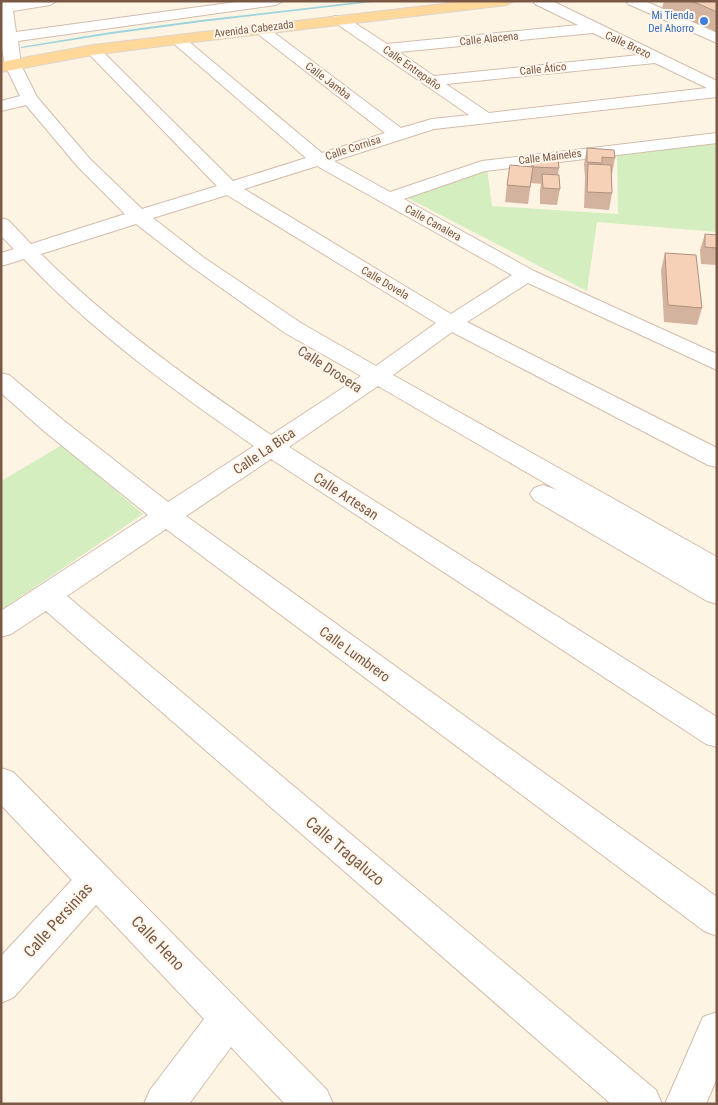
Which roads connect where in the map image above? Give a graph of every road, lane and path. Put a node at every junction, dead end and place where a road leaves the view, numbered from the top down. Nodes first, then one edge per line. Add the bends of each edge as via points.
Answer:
1 (50, 1) edge
2 (276, 1) edge
3 (508, 1) edge
4 (540, 1) edge
5 (633, 1) edge
6 (4, 5) edge
7 (339, 19) junction
8 (259, 28) junction
9 (594, 28) junction
10 (6, 38) edge
11 (717, 38) edge
12 (177, 39) junction
13 (385, 49) junction
14 (93, 50) junction
15 (656, 58) junction
16 (5, 69) edge
17 (431, 81) junction
18 (717, 87) edge
19 (717, 92) edge
20 (16, 103) edge
21 (484, 117) junction
22 (398, 134) junction
23 (717, 138) edge
24 (319, 160) junction
25 (230, 188) junction
26 (388, 199) junction
27 (130, 218) junction
28 (1, 224) edge
29 (26, 252) junction
30 (1, 260) edge
31 (527, 275) junction
32 (451, 323) junction
33 (717, 363) edge
34 (1, 380) edge
35 (367, 382) junction
36 (270, 447) junction
37 (717, 459) edge
38 (167, 516) junction
39 (717, 570) edge
40 (717, 594) edge
41 (48, 596) junction
42 (1, 626) edge
43 (717, 734) edge
44 (1, 782) edge
45 (96, 879) junction
46 (717, 919) edge
47 (1, 984) edge
48 (230, 1017) junction
49 (717, 1031) edge
50 (164, 1104) edge
51 (313, 1104) edge
52 (642, 1104) edge
53 (685, 1104) edge

1 - 6 street
2 - 10 street, Avenida Cabezada
3 - 7 main road, Avenida Cabezada
4 - 9 street, Calle Brezo
5 - 11 street
6 - 10 street
7 - 8 main road, Avenida Cabezada
7 - 13 street, Calle Entrepaño
8 - 12 main road, Avenida Cabezada
8 - 22 street, Calle Jamba
9 - 13 street, Calle Alacena
9 - 15 street, Calle Brezo
10 - 16 street
12 - 14 main road, Avenida Cabezada
12 - 24 street, Calle Canalera
13 - 17 street, Calle Entrepaño
14 - 16 main road, Avenida Cabezada
14 - 25 street, Calle Dovela
15 - 17 street, Calle Ático
15 - 18 street, Calle Brezo
16 - 20 street, Calle Drosera
17 - 21 street, Calle Entrepaño
19 - 21 street, Calle Cornisa
20 - 27 street, Calle Drosera via 70,171
21 - 22 street, Calle Cornisa via 432,124
22 - 24 street, Calle Cornisa
23 - 26 street, Calle Maineles via 482,166
24 - 25 street, Calle Cornisa
24 - 26 street, Calle Canalera
25 - 27 street, Calle Cornisa
25 - 32 street, Calle Dovela
26 - 31 street, Calle Canalera
27 - 29 street, Calle Cornisa
27 - 35 street, Calle Drosera via 186,271
28 - 29 street, Calle Artesan
29 - 30 street, Calle Cornisa
29 - 36 street, Calle Artesan via 124,341
31 - 32 street, Calle La Bica
31 - 33 street, Calle Canalera
32 - 35 street, Calle La Bica
32 - 37 street, Calle Dovela
34 - 38 street, Calle Lumbrero
35 - 36 street, Calle La Bica
35 - 39 street, Calle Drosera
35 - 40 street, Calle Drosera
36 - 38 street, Calle La Bica
36 - 43 street, Calle Artesan
38 - 41 street, Calle La Bica
38 - 46 street, Calle Lumbrero
41 - 42 street, Calle La Bica
41 - 52 street, Calle Tragaluzo
44 - 45 street, Calle Heno
45 - 47 street, Calle Persinias
45 - 48 street, Calle Heno
48 - 50 street
48 - 51 street, Calle Heno
49 - 53 street

